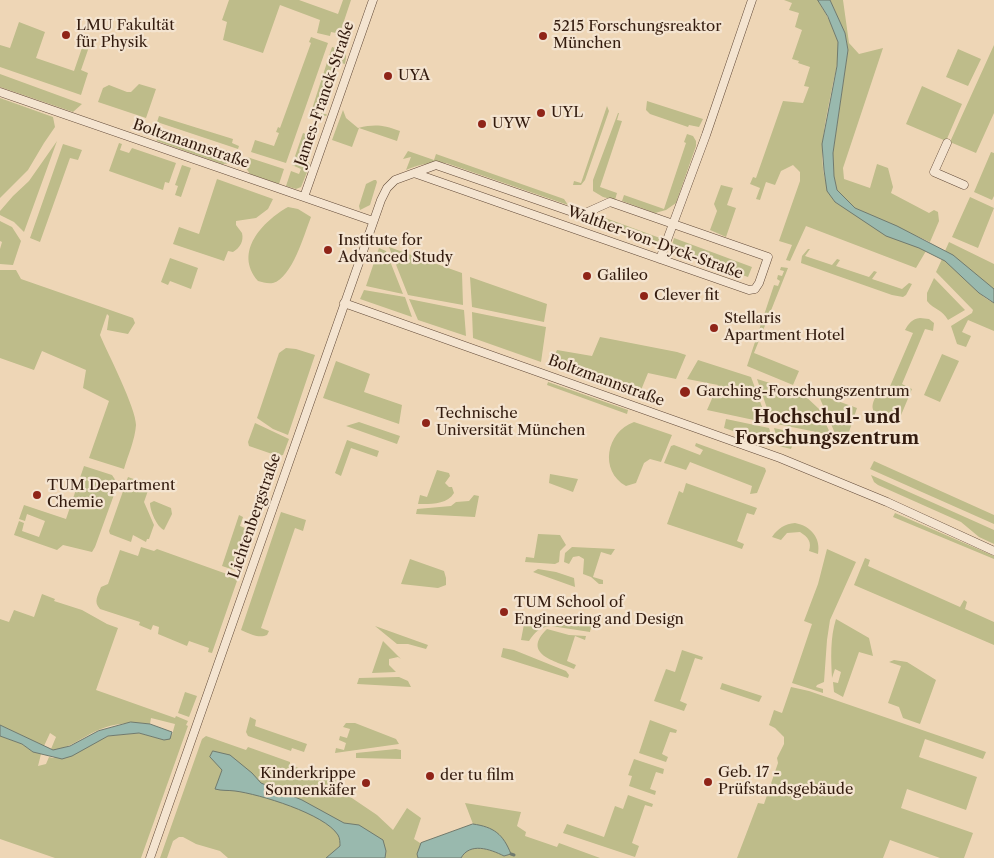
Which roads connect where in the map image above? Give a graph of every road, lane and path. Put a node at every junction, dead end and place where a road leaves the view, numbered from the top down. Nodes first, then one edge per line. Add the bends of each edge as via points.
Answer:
1 (373, 0) edge
2 (752, 0) edge
3 (0, 92) edge
4 (947, 143) dead end
5 (414, 174) junction
6 (390, 184) joint
7 (964, 185) dead end
8 (304, 198) junction
9 (373, 221) junction
10 (673, 224) junction
11 (660, 259) junction
12 (344, 303) junction
13 (994, 551) edge
14 (150, 858) edge

1 - 8 street, James-Franck-Straße
2 - 10 street
3 - 8 street, Boltzmannstraße
4 - 7 street via 934,172
5 - 6 street, Walther-von-Dyck-Straße
5 - 10 street, Walther-von-Dyck-Straße via 436,165 581,215 610,202
5 - 11 street, Walther-von-Dyck-Straße
6 - 9 street, Lichtenbergstraße
8 - 9 street, Boltzmannstraße
9 - 12 street, Lichtenbergstraße
10 - 11 street
10 - 11 street, Walther-von-Dyck-Straße via 768,257 759,283 755,289 741,289
12 - 13 street, Boltzmannstraße via 780,458
12 - 14 street, Lichtenbergstraße

